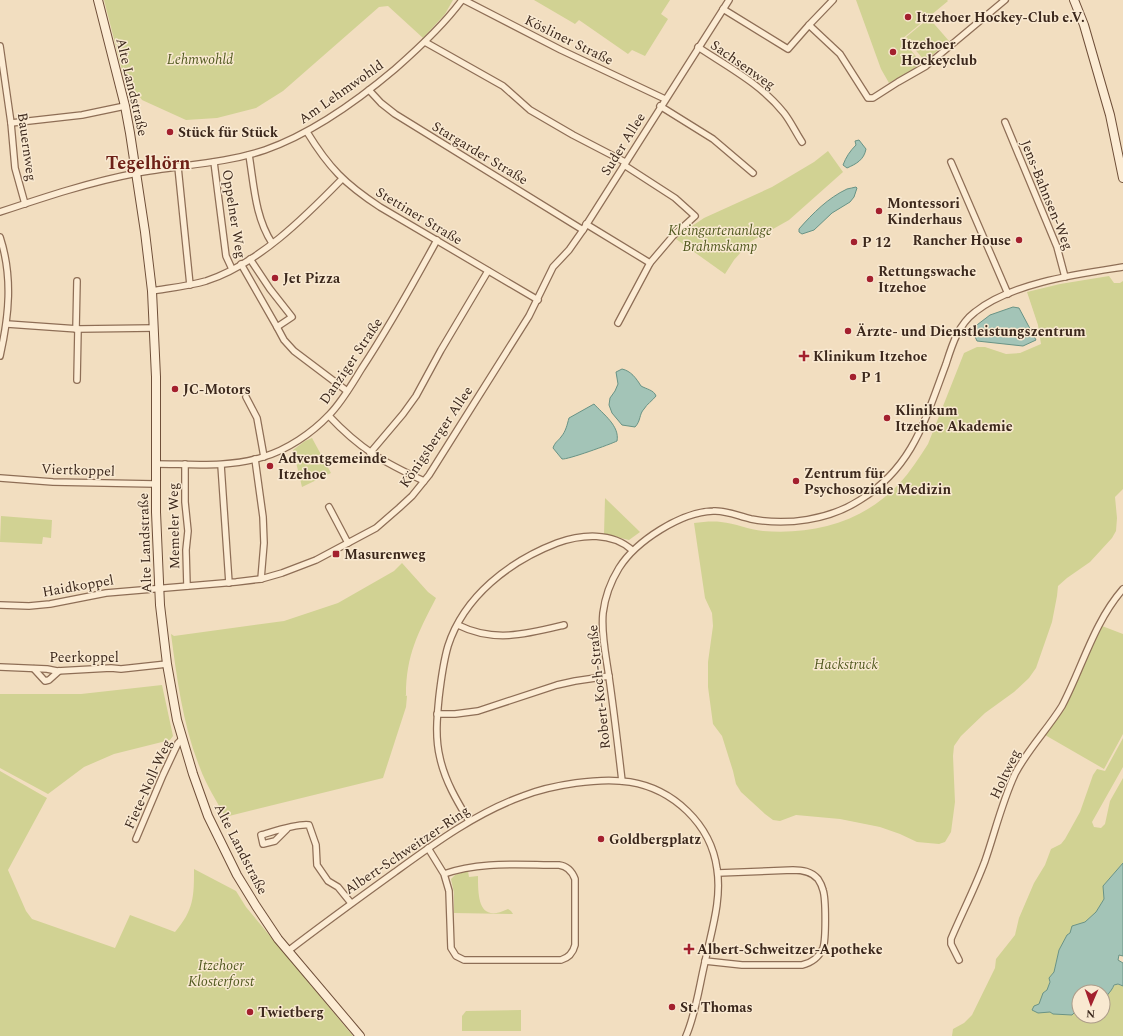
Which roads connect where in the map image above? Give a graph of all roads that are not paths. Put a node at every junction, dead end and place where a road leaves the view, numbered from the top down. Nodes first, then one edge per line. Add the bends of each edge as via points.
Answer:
1 (98, 0) edge
2 (463, 0) edge
3 (729, 0) edge
4 (832, 0) edge
5 (1005, 0) edge
6 (1074, 0) edge
7 (723, 9) junction
8 (809, 25) junction
9 (425, 42) junction
10 (0, 46) edge
11 (698, 47) junction
12 (370, 90) junction
13 (665, 99) junction
14 (125, 106) junction
15 (660, 106) junction
16 (1005, 122) dead end
17 (11, 123) junction
18 (307, 132) junction
19 (802, 142) dead end
20 (249, 155) junction
21 (214, 162) junction
22 (951, 162) dead end
23 (624, 164) junction
24 (178, 168) junction
25 (137, 173) junction
26 (752, 173) dead end
27 (1123, 178) edge
28 (342, 179) junction
29 (25, 204) junction
30 (0, 212) edge
31 (586, 224) junction
32 (583, 230) junction
33 (0, 237) edge
34 (437, 240) junction
35 (272, 243) junction
36 (250, 259) junction
37 (650, 263) junction
38 (241, 264) junction
39 (1123, 267) edge
40 (232, 269) junction
41 (488, 271) junction
42 (1065, 277) junction
43 (77, 281) dead end
44 (190, 285) junction
45 (152, 291) junction
46 (1008, 294) junction
47 (538, 300) junction
48 (7, 324) junction
49 (618, 324) dead end
50 (277, 327) junction
51 (154, 328) junction
52 (77, 329) junction
53 (0, 356) edge
54 (77, 380) dead end
55 (347, 391) junction
56 (246, 397) dead end
57 (329, 416) junction
58 (370, 453) junction
59 (264, 457) junction
60 (255, 459) junction
61 (155, 464) junction
62 (185, 464) junction
63 (221, 465) junction
64 (0, 478) edge
65 (424, 481) junction
66 (155, 484) junction
67 (329, 507) dead end
68 (348, 543) junction
69 (632, 550) junction
70 (262, 579) junction
71 (229, 583) junction
72 (187, 586) junction
73 (159, 588) junction
74 (1123, 589) edge
75 (0, 605) edge
76 (458, 625) junction
77 (564, 625) dead end
78 (167, 664) junction
79 (0, 668) edge
80 (34, 669) junction
81 (59, 671) junction
82 (609, 676) junction
83 (437, 714) junction
84 (182, 738) junction
85 (622, 781) junction
86 (469, 821) junction
87 (287, 829) dead end
88 (136, 839) dead end
89 (428, 848) junction
90 (718, 873) junction
91 (444, 874) junction
92 (351, 903) junction
93 (288, 951) junction
94 (959, 960) dead end
95 (705, 961) junction
96 (360, 1036) edge
97 (686, 1036) edge

1 - 14 street, Alte Landstraße
2 - 9 street, Am Lehmwohld
2 - 13 street, Kösliner Straße
3 - 7 street, Suder Allee
4 - 8 street
5 - 8 street via 926,66 872,99 868,98 840,54
6 - 27 street via 1084,25 1110,115
7 - 8 street via 788,49
7 - 11 street, Suder Allee
9 - 12 street, Am Lehmwohld
9 - 23 street via 504,86 530,110
10 - 17 street, Bauernweg
11 - 13 street, Suder Allee
11 - 19 street, Sachsenweg via 745,77 770,97
12 - 18 street, Am Lehmwohld
12 - 32 street, Stargarder Straße via 381,103 401,118
13 - 15 street, Suder Allee
14 - 17 street via 82,115
14 - 25 street, Alte Landstraße
15 - 23 street, Suder Allee
15 - 26 street via 713,139
16 - 42 street, Jens-Bahnsen-Weg via 1057,247
17 - 29 street, Bauernweg via 15,168
18 - 20 street, Am Lehmwohld
18 - 28 street, Stettiner Straße
20 - 21 street, Am Lehmwohld
20 - 35 street via 260,217
21 - 24 street, Am Lehmwohld
21 - 40 street, Oppelner Weg via 226,256
22 - 46 street
23 - 31 street, Suder Allee
23 - 37 street via 675,198 695,216
24 - 25 street, Am Lehmwohld
24 - 44 street
25 - 29 street, Am Lehmwohld
25 - 45 street, Alte Landstraße
28 - 34 street, Stettiner Straße via 380,208
28 - 35 street via 298,223
29 - 30 street, Am Lehmwohld
31 - 32 street, Suder Allee
31 - 37 street
32 - 47 street, Suder Allee via 553,267
33 - 48 street via 8,279
34 - 41 street, Stettiner Straße
34 - 55 street, Danziger Straße via 392,322
35 - 36 street
36 - 38 street
36 - 50 street via 292,317
37 - 49 street
38 - 40 street
38 - 50 street
39 - 42 street, Robert-Koch-Straße
40 - 44 street via 214,278
41 - 47 street, Stettiner Straße
41 - 58 street via 416,396
42 - 46 street, Robert-Koch-Straße
43 - 52 street
44 - 45 street
45 - 51 street, Alte Landstraße
46 - 69 street, Robert-Koch-Straße via 978,309 962,325 911,450 888,478 860,501 834,513 797,521 763,521 712,511 698,514 668,526
47 - 65 street, Königsberger Allee
48 - 52 street
48 - 53 street
50 - 55 street via 294,351
51 - 52 street
51 - 61 street, Alte Landstraße
52 - 54 street
55 - 57 street, Danziger Straße
56 - 59 street via 257,418
57 - 58 street
57 - 59 street, Danziger Straße via 294,442
58 - 65 street
59 - 60 street, Danziger Straße
60 - 63 street, Danziger Straße
60 - 70 street via 263,517
61 - 62 street, Danziger Straße
61 - 66 street, Alte Landstraße
62 - 63 street, Danziger Straße
62 - 72 street, Memeler Weg
63 - 71 street
64 - 66 street, Viertkoppel
65 - 68 street, Königsberger Allee via 412,496 376,528
66 - 73 street, Alte Landstraße
67 - 68 street
68 - 70 street, Königsberger Allee via 307,564
69 - 76 street via 618,541 586,536 552,545 494,580 476,598
69 - 82 street, Robert-Koch-Straße via 617,571 604,605 603,632
70 - 71 street, Königsberger Allee
71 - 72 street, Königsberger Allee
72 - 73 street, Königsberger Allee
73 - 75 street, Haidkoppel via 106,593 50,604
73 - 78 street, Alte Landstraße
74 - 94 street, Holtweg via 1102,620 1058,711 1027,753 1014,776 971,896 951,939
76 - 77 street via 470,630 506,636 529,634
76 - 83 street via 445,658
78 - 81 street, Peerkoppel via 121,669
78 - 84 street, Alte Landstraße
79 - 80 street, Peerkoppel
80 - 81 street, Peerkoppel
80 - 81 street via 45,681
82 - 83 street via 575,680 478,711
82 - 85 street, Robert-Koch-Straße
83 - 86 street via 442,766 454,796
84 - 88 street, Fiete-Noll-Weg
84 - 93 street, Alte Landstraße via 196,784 214,829 256,906
85 - 86 street, Albert-Schweitzer-Ring via 598,781 552,787 524,795
85 - 90 street, Albert-Schweitzer-Ring via 658,791 674,799 687,810 707,838
86 - 89 street, Albert-Schweitzer-Ring
87 - 92 street via 309,825 316,844 317,865 328,881 338,887
89 - 91 street
89 - 92 street, Albert-Schweitzer-Ring
90 - 95 street, Albert-Schweitzer-Ring via 716,909
90 - 95 street via 787,870 812,874 824,891 824,944 818,956 802,965 742,965
91 - 91 street via 482,866 559,864 568,868 575,879 575,945 572,952 561,960 458,958 450,947 450,896
92 - 93 street, Albert-Schweitzer-Ring
93 - 96 street, Alte Landstraße
95 - 97 street, Albert-Schweitzer-Ring

